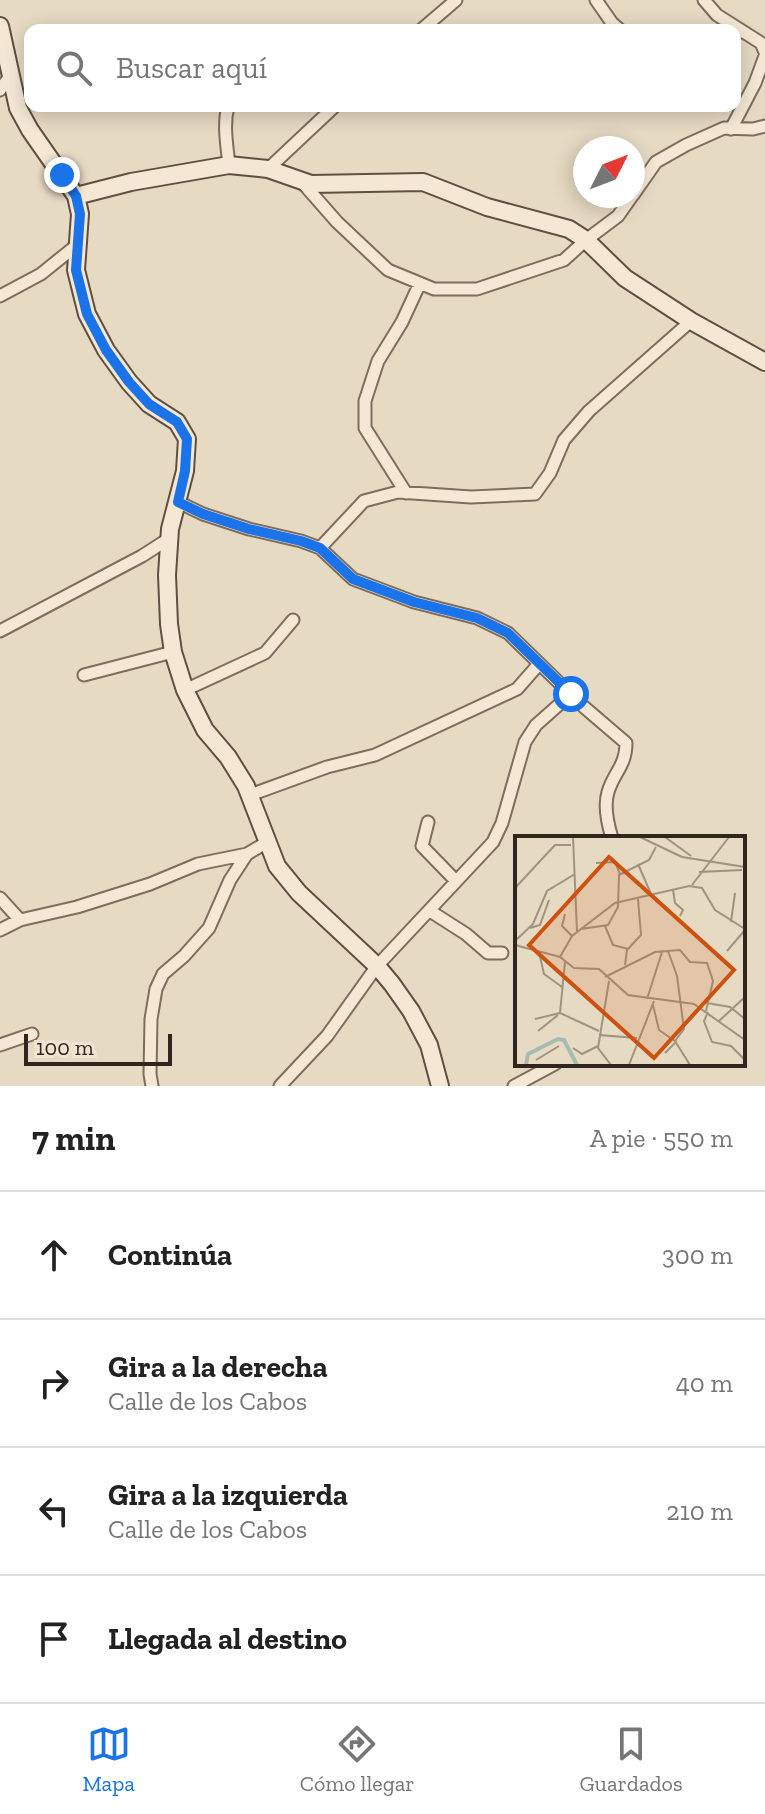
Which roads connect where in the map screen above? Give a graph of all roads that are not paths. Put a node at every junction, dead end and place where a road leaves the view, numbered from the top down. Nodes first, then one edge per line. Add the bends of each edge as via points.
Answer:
1 (456, 0) edge
2 (596, 0) edge
3 (704, 0) edge
4 (428, 24) edge
5 (613, 24) edge
6 (731, 24) edge
7 (0, 26) edge
8 (741, 30) edge
9 (765, 54) edge
10 (10, 76) junction
11 (0, 90) edge
12 (741, 110) edge
13 (227, 112) edge
14 (329, 112) edge
15 (740, 112) edge
16 (759, 128) edge
17 (731, 129) junction
18 (765, 135) edge
19 (229, 165) junction
20 (268, 169) junction
21 (645, 178) edge
22 (301, 180) junction
23 (76, 196) junction
24 (624, 208) edge
25 (586, 240) junction
26 (77, 245) junction
27 (420, 283) junction
28 (0, 296) edge
29 (691, 321) junction
30 (765, 362) edge
31 (406, 493) junction
32 (178, 502) junction
33 (170, 538) junction
34 (320, 548) junction
35 (293, 620) dead end
36 (0, 631) edge
37 (173, 652) junction
38 (539, 664) junction
39 (84, 675) dead end
40 (185, 690) junction
41 (571, 694) junction
42 (250, 795) junction
43 (428, 822) dead end
44 (611, 836) edge
45 (269, 841) junction
46 (247, 854) junction
47 (456, 881) junction
48 (0, 898) edge
49 (430, 911) junction
50 (20, 920) junction
51 (0, 930) edge
52 (502, 953) dead end
53 (377, 966) junction
54 (32, 1034) dead end
55 (0, 1045) edge
56 (551, 1066) edge
57 (152, 1086) edge
58 (280, 1086) edge
59 (440, 1086) edge
60 (514, 1086) edge

1 - 4 street
2 - 5 street
3 - 6 street
7 - 10 street
8 - 9 street via 761,43
9 - 12 street
10 - 11 street
10 - 23 street via 24,119
13 - 19 street
14 - 20 street
15 - 17 street
16 - 17 street
16 - 18 street
17 - 21 street via 656,162
19 - 20 street
19 - 23 street
20 - 22 street
22 - 25 street via 423,182 487,207 569,229
22 - 27 street via 371,257
23 - 26 street
24 - 25 street
25 - 27 street via 564,260 477,289 434,289
25 - 29 street via 625,278
26 - 28 street via 41,274
26 - 32 street via 76,270 87,314 106,350 149,404 177,422 187,439
27 - 31 street via 378,361 365,401 365,428
29 - 30 street
29 - 31 street via 589,411 564,440 535,494
31 - 34 street via 364,501
32 - 33 street
32 - 34 street
33 - 36 street
33 - 37 street
34 - 38 street via 353,579 508,633
35 - 40 street via 265,653
37 - 39 street
37 - 40 street
38 - 41 street
38 - 42 street via 517,689 375,755
40 - 42 street via 205,730
41 - 44 street via 626,743 626,755 607,794
41 - 47 street via 525,742 493,842
42 - 45 street
43 - 47 street via 422,846
45 - 46 street
45 - 53 street via 277,866 299,893
46 - 50 street via 198,864 77,907
46 - 57 street via 209,928 163,974 156,989
47 - 49 street
48 - 50 street
49 - 52 street via 488,953
49 - 53 street
50 - 51 street
53 - 58 street via 327,1036
53 - 59 street via 429,1045
54 - 55 street
56 - 60 street

